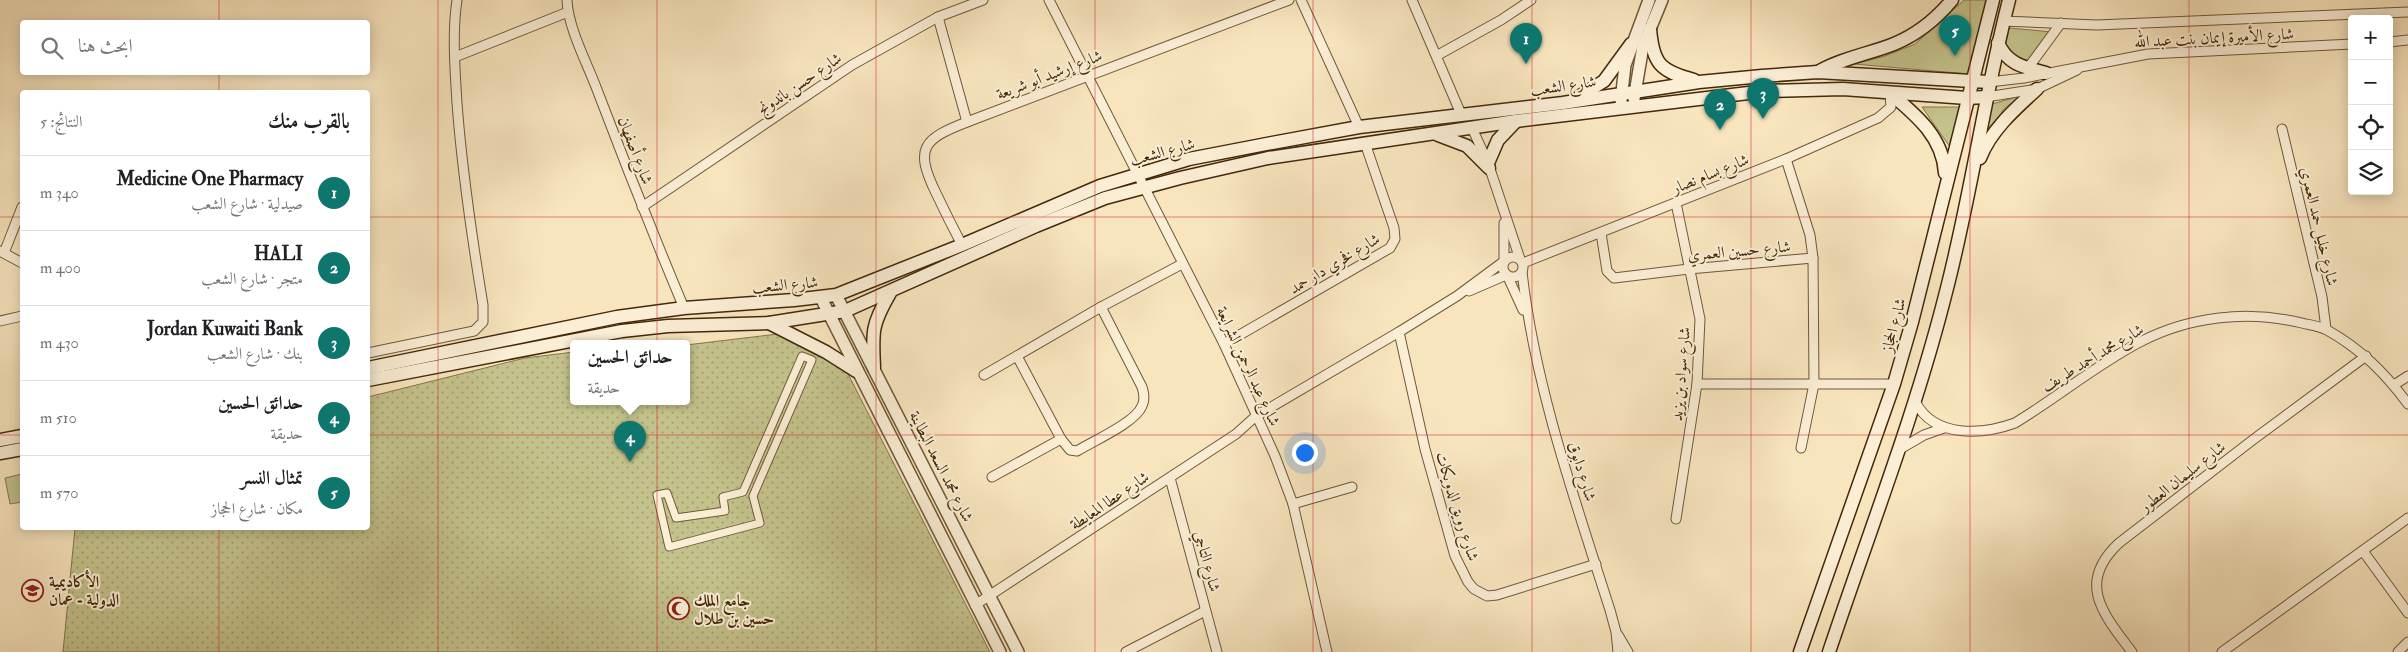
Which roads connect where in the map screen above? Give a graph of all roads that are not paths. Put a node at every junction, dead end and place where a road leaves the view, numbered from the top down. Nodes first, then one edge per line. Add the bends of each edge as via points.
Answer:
1 (457, 0) edge
2 (566, 0) edge
3 (983, 0) edge
4 (1049, 0) edge
5 (1289, 0) edge
6 (1301, 0) edge
7 (1412, 0) edge
8 (1531, 0) edge
9 (1650, 0) edge
10 (1662, 0) edge
11 (1952, 0) edge
12 (1993, 0) edge
13 (2009, 0) edge
14 (568, 12) junction
15 (2408, 12) edge
16 (938, 18) junction
17 (2003, 21) junction
18 (2061, 23) junction
19 (1650, 29) junction
20 (2408, 40) edge
21 (2393, 42) edge
22 (1998, 43) junction
23 (1631, 44) junction
24 (2348, 44) edge
25 (1438, 55) junction
26 (455, 57) junction
27 (2028, 68) junction
28 (2080, 68) junction
29 (1818, 72) junction
30 (2046, 73) junction
31 (1086, 76) junction
32 (1699, 82) junction
33 (1973, 82) junction
34 (1989, 82) junction
35 (2037, 89) junction
36 (1635, 91) junction
37 (1621, 93) junction
38 (1890, 93) junction
39 (1986, 97) junction
40 (1968, 98) junction
41 (1563, 103) junction
42 (1634, 106) junction
43 (1621, 108) junction
44 (1461, 114) junction
45 (967, 122) junction
46 (1516, 122) junction
47 (1359, 127) junction
48 (1472, 128) junction
49 (2282, 130) dead end
50 (1433, 133) junction
51 (1365, 143) junction
52 (1786, 159) junction
53 (1488, 165) junction
54 (1137, 174) junction
55 (1946, 180) junction
56 (1970, 182) junction
57 (1143, 188) junction
58 (1676, 202) junction
59 (642, 208) junction
60 (20, 212) edge
61 (1504, 215) junction
62 (1601, 233) junction
63 (962, 245) junction
64 (2, 252) edge
65 (1813, 258) junction
66 (20, 261) edge
67 (1504, 262) junction
68 (1182, 264) junction
69 (1522, 265) junction
70 (1689, 269) junction
71 (1507, 275) junction
72 (890, 293) junction
73 (836, 295) junction
74 (1457, 296) junction
75 (821, 298) junction
76 (1101, 307) junction
77 (684, 308) junction
78 (845, 311) junction
79 (20, 316) edge
80 (828, 316) junction
81 (1527, 317) junction
82 (0, 321) edge
83 (769, 323) junction
84 (2326, 329) junction
85 (1399, 332) junction
86 (575, 340) edge
87 (570, 341) edge
88 (1224, 344) junction
89 (370, 353) edge
90 (1017, 356) junction
91 (2366, 356) junction
92 (812, 360) joint
93 (874, 367) junction
94 (370, 368) edge
95 (856, 371) junction
96 (984, 375) dead end
97 (2408, 376) edge
98 (370, 380) edge
99 (1697, 384) junction
100 (1814, 384) junction
101 (1894, 384) junction
102 (2394, 386) junction
103 (1916, 403) junction
104 (2408, 404) edge
105 (1256, 416) junction
106 (1944, 428) junction
107 (20, 437) edge
108 (1061, 439) junction
109 (0, 447) edge
110 (1802, 448) dead end
111 (20, 449) edge
112 (1900, 449) junction
113 (992, 477) dead end
114 (1170, 478) junction
115 (1352, 487) dead end
116 (1293, 504) junction
117 (2408, 518) edge
118 (1676, 519) dead end
119 (2363, 551) junction
120 (1596, 564) junction
121 (990, 596) junction
122 (975, 605) junction
123 (1205, 611) junction
124 (2408, 613) edge
125 (1616, 632) junction
126 (2408, 642) edge
127 (1000, 652) edge
128 (1018, 652) edge
129 (1126, 652) edge
130 (1217, 652) edge
131 (1327, 652) edge
132 (1618, 652) edge
133 (1628, 652) edge
134 (1800, 652) edge
135 (1829, 652) edge
136 (2132, 652) edge
137 (2222, 652) edge
138 (2398, 652) edge

1 - 26 street
2 - 14 street, شارع أصفهان
3 - 16 street, شارع حسن باندونج
4 - 31 street, شارع عبد الرحمن الشرايعة
5 - 31 street, شارع إرشيد أبو شريعة
6 - 47 street
7 - 25 street
8 - 25 street
9 - 23 street
10 - 19 street
11 - 29 main road via 1927,24 1901,41 1832,64
12 - 33 main road, شارع الحجاز
13 - 17 main road
14 - 26 street
14 - 59 street, شارع أصفهان
15 - 18 street via 2097,25
16 - 45 street
16 - 59 street, شارع حسن باندونج via 852,65
17 - 18 street
17 - 22 main road
18 - 27 street
19 - 32 main road via 1652,50 1659,65 1673,74
19 - 36 street via 1643,46
20 - 21 street
22 - 27 main road via 2012,63
22 - 34 main road
23 - 37 street
23 - 41 main road via 1604,82
24 - 28 street, شارع الأميرة إيمان بنت عبد الله via 2148,54
25 - 44 street
26 - 89 street via 461,160 483,322 474,331
27 - 30 main road
28 - 30 street, شارع الأميرة إيمان بنت عبد الله
28 - 35 street, شارع الأميرة إيمان بنت عبد الله
29 - 32 main road, شارع الشعب
29 - 33 main road, شارع الشعب
30 - 34 street, شارع الأميرة إيمان بنت عبد الله
31 - 45 street, شارع إرشيد أبو شريعة
31 - 54 street, شارع عبد الرحمن الشرايعة
32 - 36 main road, شارع الشعب
33 - 34 main road, شارع الشعب
33 - 40 main road, شارع الحجاز
34 - 39 main road
35 - 39 street, شارع الأميرة إيمان بنت عبد الله
35 - 56 main road via 2015,109 1986,144
36 - 37 main road, شارع الشعب
36 - 42 street
37 - 41 main road, شارع الشعب
37 - 43 street
38 - 40 main road, شارع الشعب
38 - 42 main road, شارع الشعب via 1795,88
38 - 52 street, شارع بسام نصار via 1891,107 1883,116
38 - 55 main road via 1915,114 1934,137 1941,150
39 - 40 main road, شارع الشعب
39 - 56 main road
40 - 55 main road, شارع الحجاز
41 - 44 main road, شارع الشعب
42 - 43 main road, شارع الشعب
43 - 46 main road, شارع الشعب
44 - 47 main road, شارع الشعب
45 - 63 street, شارع إرشيد أبو شريعة via 944,131 931,142 923,162
46 - 48 main road, شارع الشعب
46 - 53 main road via 1501,136
47 - 54 main road, شارع الشعب via 1188,159
48 - 50 main road, شارع الشعب
48 - 53 street, شارع دابوق
49 - 84 street, شارع خليل حمد العمري via 2322,297
50 - 51 main road, شارع الشعب
50 - 53 main road via 1468,146
51 - 57 main road, شارع الشعب via 1238,164
51 - 88 street, شارع فخري دار حمد via 1394,228 1395,239 1390,248
52 - 58 street, شارع بسام نصار
52 - 65 street, شارع حسين العمري via 1810,235
53 - 61 street, شارع دابوق
54 - 57 street, شارع عبد الرحمن الشرايعة
54 - 63 main road, شارع الشعب via 1057,203
55 - 101 main road, شارع الحجاز
56 - 103 main road via 1947,291
57 - 68 street, شارع عبد الرحمن الشرايعة
57 - 72 main road, شارع الشعب via 1121,192 1061,215
58 - 62 street, شارع بسام نصار
58 - 70 street, شارع سواد بن يزيد
59 - 77 street, شارع أصفهان
60 - 64 street
61 - 67 street, شارع دابوق
61 - 69 street, شارع دابوق
62 - 69 street, شارع بسام نصار
62 - 70 street, شارع حسين العمري via 1607,271 1614,278
63 - 73 main road, شارع الشعب
64 - 66 street
65 - 70 street, شارع حسين العمري
65 - 100 street
67 - 69 street via 1512,256
67 - 71 street via 1502,268
67 - 74 street
68 - 76 street
68 - 88 street, شارع عبد الرحمن الشرايعة
69 - 71 street via 1517,276
69 - 81 street, شارع دابوق
70 - 99 street, شارع سواد بن يزيد via 1700,327
71 - 74 street
71 - 81 street, شارع دابوق
72 - 78 main road, شارع الشعب
72 - 93 main road via 874,322
73 - 75 main road, شارع الشعب
73 - 78 street, شارع محمد السعد البطاينة
74 - 85 street
75 - 77 main road, شارع الشعب
75 - 80 street, شارع محمد السعد البطاينة
76 - 90 street
76 - 108 street via 1142,386 1142,406 1127,422 1077,451 1070,450
77 - 94 main road, شارع الشعب via 609,319
78 - 80 main road, شارع الشعب
78 - 93 street, شارع محمد السعد البطاينة
79 - 82 street
80 - 83 main road, شارع الشعب
80 - 95 street, شارع محمد السعد البطاينة
81 - 120 street, شارع دابوق via 1555,429
83 - 86 main road, شارع الشعب via 668,326
83 - 95 main road
84 - 91 street, شارع محمد أحمد طريف
84 - 106 street, شارع محمد أحمد طريف via 2252,315 2214,318 2141,342 2015,422 1986,430
85 - 105 street
85 - 120 street, شارع رويق الدويكات via 1450,544 1468,582 1480,594 1497,595
87 - 98 main road, شارع الشعب
88 - 105 street, شارع عبد الرحمن الشرايعة
90 - 96 street
90 - 108 street
91 - 102 street, شارع محمد أحمد طريف
91 - 136 street, شارع سليمان العطور via 2119,543 2103,560 2096,578 2100,605
92 - 92 street via 802,356 743,492 722,497 726,511 676,518 667,492 657,495 669,547 760,523 753,496
93 - 121 street, شارع محمد السعد البطاينة
95 - 122 street, شارع محمد السعد البطاينة
97 - 102 street
99 - 100 street
99 - 118 street, شارع سواد بن يزيد
100 - 101 street
100 - 110 street
101 - 134 main road, شارع الحجاز
102 - 104 street, شارع محمد أحمد طريف
103 - 106 street via 1930,421
103 - 112 main road
105 - 114 street, شارع عطا المعايطة via 1236,434
105 - 116 street, شارع عبد الرحمن الشرايعة via 1276,456
106 - 112 street, شارع محمد أحمد طريف via 1924,434
107 - 109 main road
108 - 113 street
109 - 111 main road
112 - 135 main road
114 - 121 street, شارع عطا المعايطة
114 - 123 street, شارع التاجي
115 - 116 street
116 - 131 street, شارع عبد الرحمن الشرايعة
117 - 119 street
119 - 124 street
119 - 137 street
120 - 125 street, شارع دابوق
121 - 122 street, شارع عطا المعايطة
121 - 128 street, شارع محمد السعد البطاينة
122 - 127 street, شارع محمد السعد البطاينة
123 - 129 street
123 - 130 street, شارع التاجي
125 - 132 street, شارع دابوق
125 - 133 street, شارع دابوق
126 - 138 street

